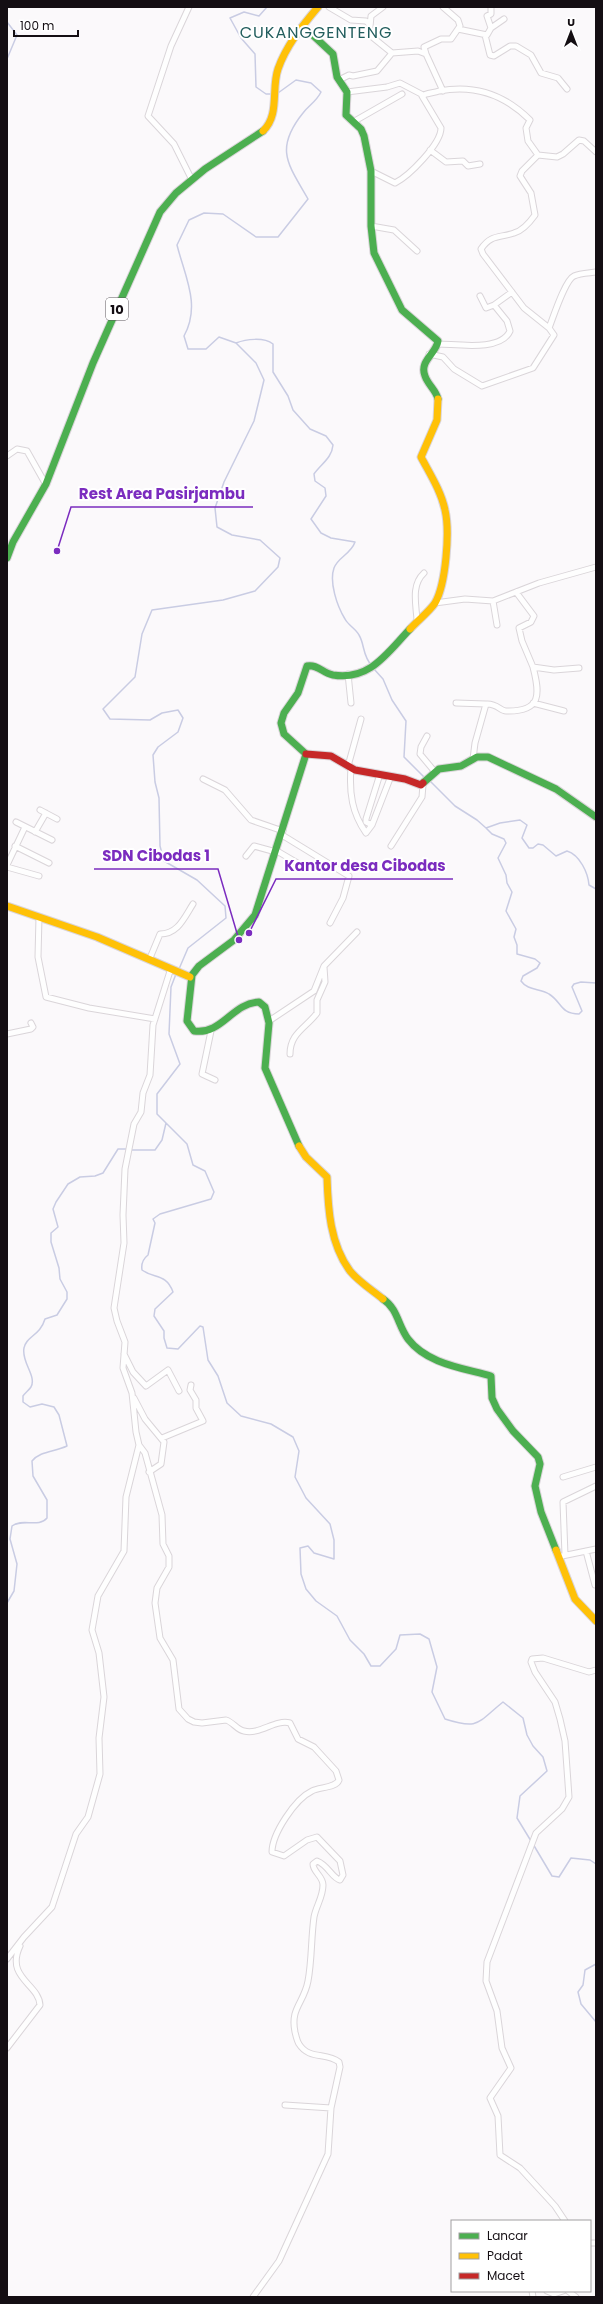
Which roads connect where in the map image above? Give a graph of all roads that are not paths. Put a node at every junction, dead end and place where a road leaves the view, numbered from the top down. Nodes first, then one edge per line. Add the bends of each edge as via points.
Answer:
1 (189, 7) edge
2 (318, 7) edge
3 (329, 7) edge
4 (383, 7) edge
5 (443, 7) edge
6 (490, 7) edge
7 (504, 19) dead end
8 (304, 27) junction
9 (369, 27) junction
10 (491, 28) junction
11 (458, 29) junction
12 (485, 35) junction
13 (392, 53) junction
14 (426, 54) junction
15 (339, 80) junction
16 (567, 89) dead end
17 (443, 91) junction
18 (347, 92) junction
19 (402, 94) dead end
20 (423, 95) junction
21 (353, 122) junction
22 (430, 150) junction
23 (596, 152) edge
24 (538, 155) junction
25 (480, 164) dead end
26 (371, 171) junction
27 (192, 180) junction
28 (371, 226) junction
29 (417, 251) dead end
30 (596, 272) edge
31 (512, 292) junction
32 (480, 296) dead end
33 (494, 305) junction
34 (549, 328) junction
35 (438, 344) junction
36 (429, 354) junction
37 (7, 456) edge
38 (46, 484) junction
39 (7, 558) edge
40 (596, 568) edge
41 (424, 573) dead end
42 (516, 592) junction
43 (493, 601) junction
44 (435, 603) junction
45 (417, 620) junction
46 (497, 625) dead end
47 (533, 667) junction
48 (579, 668) dead end
49 (348, 674) junction
50 (351, 703) dead end
51 (456, 703) dead end
52 (533, 703) junction
53 (486, 704) junction
54 (564, 711) dead end
55 (361, 719) dead end
56 (427, 736) dead end
57 (306, 754) junction
58 (473, 759) junction
59 (350, 767) junction
60 (434, 773) junction
61 (380, 774) junction
62 (391, 776) junction
63 (203, 780) dead end
64 (424, 784) junction
65 (40, 810) dead end
66 (46, 813) junction
67 (596, 817) edge
68 (58, 819) dead end
69 (16, 822) dead end
70 (372, 825) junction
71 (25, 827) junction
72 (35, 832) junction
73 (282, 833) junction
74 (52, 840) dead end
75 (15, 846) junction
76 (391, 846) dead end
77 (276, 851) junction
78 (246, 856) dead end
79 (50, 863) dead end
80 (7, 866) edge
81 (306, 868) dead end
82 (39, 876) dead end
83 (193, 904) dead end
84 (7, 906) edge
85 (39, 917) junction
86 (330, 923) dead end
87 (357, 932) dead end
88 (150, 958) junction
89 (324, 966) junction
90 (172, 969) junction
91 (190, 977) junction
92 (150, 1018) junction
93 (269, 1021) junction
94 (31, 1023) dead end
95 (211, 1031) junction
96 (7, 1034) edge
97 (290, 1054) dead end
98 (215, 1080) dead end
99 (124, 1353) junction
100 (191, 1385) dead end
101 (179, 1391) dead end
102 (132, 1394) junction
103 (162, 1438) junction
104 (139, 1445) junction
105 (596, 1467) edge
106 (149, 1472) junction
107 (563, 1477) dead end
108 (596, 1486) edge
109 (596, 1549) edge
110 (586, 1551) junction
111 (561, 1556) junction
112 (595, 1585) edge
113 (596, 1621) edge
114 (596, 1670) edge
115 (26, 1935) junction
116 (7, 1959) edge
117 (7, 2048) edge
118 (285, 2105) dead end
119 (331, 2108) junction
120 (564, 2220) edge
121 (549, 2292) edge
122 (560, 2292) edge
123 (253, 2297) edge

1 - 27 street via 171,46 148,116 174,144
2 - 8 main road, 10
3 - 9 street via 351,20 366,21
4 - 9 street via 371,16 372,25
5 - 11 street via 458,20
6 - 10 street via 491,14 487,16
7 - 10 street
8 - 15 main road via 333,54
8 - 27 main road, 10 via 277,71 272,118 266,129 230,150
9 - 13 street via 371,36
10 - 12 street via 490,34
11 - 12 street
11 - 14 street via 451,39 441,39 424,47
12 - 16 street via 490,55 494,56 510,46 516,46 531,55 541,73 558,78
13 - 14 street via 418,51
13 - 15 street via 377,71 349,75
14 - 17 street
15 - 18 main road
17 - 20 street
17 - 24 street via 477,89 500,97 529,119 526,128 528,141
18 - 20 street via 400,83
18 - 21 main road via 345,111
19 - 21 street
20 - 22 street via 422,98 441,128
21 - 26 main road via 364,136
22 - 25 street via 446,162 463,161 468,166
22 - 26 street via 413,169 395,183
23 - 24 street via 584,141 579,140 557,157
24 - 31 street via 520,176 531,193 535,215 519,231 497,235 481,249
26 - 28 main road
27 - 38 main road, 10 via 177,192 160,212 93,362
28 - 29 street via 394,230
28 - 35 main road via 373,248 399,304 406,314 436,337
30 - 34 street via 572,276
31 - 33 street
31 - 34 street via 524,308
32 - 33 street via 486,308
33 - 35 street via 509,324 510,331 507,336 486,345
34 - 36 street via 554,335 533,367 484,385 479,385 454,369 443,357
35 - 36 main road
36 - 44 main road via 425,362 424,377 434,389 439,406 438,417 421,457 442,497 447,523 443,580
37 - 38 street via 17,450 27,451
38 - 39 main road, 10 via 13,542
40 - 42 street via 539,583
41 - 45 street via 416,587
42 - 43 street
42 - 47 street via 534,616 531,622 519,628
43 - 44 street via 465,599
43 - 46 street
44 - 45 main road
45 - 49 main road via 372,668
47 - 48 street via 554,670
47 - 52 street via 538,692
49 - 50 street
49 - 57 main road via 332,674 308,665 302,685 282,717 281,728
51 - 53 street
52 - 53 street via 527,708 505,711 495,704
52 - 54 street
53 - 58 street
55 - 59 street
56 - 60 street via 420,754
57 - 59 main road via 331,756
57 - 73 main road
58 - 60 main road via 465,765 439,769
58 - 67 main road via 480,756 488,757 540,780 575,800
59 - 61 main road
59 - 70 street via 352,807 366,834
60 - 64 main road
61 - 62 main road
61 - 70 street via 366,819 366,822
62 - 64 main road
62 - 70 street
63 - 73 street via 225,790 251,820
64 - 76 street via 422,797
65 - 66 street
66 - 68 street
66 - 72 street
69 - 71 street
71 - 72 street
71 - 75 street
72 - 74 street
73 - 77 main road
73 - 86 street via 349,876 343,898
75 - 79 street
75 - 80 street
77 - 78 street via 254,846
77 - 81 street
77 - 91 main road via 255,916 247,927 199,966
80 - 82 street
83 - 88 street via 180,926 169,933 160,934
84 - 85 main road
85 - 88 main road
85 - 92 street via 38,957 46,997 88,1008
87 - 89 street
88 - 90 main road
89 - 93 street via 314,991
89 - 97 street via 325,982 317,1000 317,1013 296,1034
90 - 91 main road
90 - 92 street
91 - 95 main road via 187,1021 194,1031
92 - 99 street via 150,1077 145,1087 141,1112 134,1124 125,1169 124,1243 114,1308 125,1342
93 - 95 main road via 269,1014 263,1004 250,1002
93 - 111 main road via 265,1067 302,1154 327,1177 329,1221 344,1261 358,1279 392,1305 408,1339 417,1348 440,1362 491,1376 493,1400 500,1413 540,1461 535,1492
94 - 96 street via 31,1029
95 - 98 street via 202,1074
99 - 101 street via 133,1372 146,1386 168,1370
99 - 102 street via 124,1373
100 - 103 street via 190,1390 203,1421
102 - 103 street via 145,1419
102 - 104 street
103 - 106 street via 165,1444 162,1464
104 - 106 street via 145,1453
104 - 115 street via 126,1497 124,1551 98,1596 92,1630 99,1652 104,1697 99,1738 100,1774 88,1817 76,1834 52,1907
105 - 107 street
106 - 119 street via 162,1515 162,1539 169,1560 168,1570 155,1592 155,1604 160,1638 173,1660 179,1709 194,1722 226,1720 244,1731 256,1731 290,1723 298,1738 314,1747 339,1776 338,1783 306,1794 284,1822 272,1844 272,1852 280,1856 287,1855 314,1837 340,1861 340,1880 336,1879 323,1863 317,1861 313,1864 313,1868 323,1881 323,1886 321,1900 314,1914 308,1981 293,2021 298,2042 304,2050 317,2057 331,2057 340,2064
108 - 111 street via 563,1502
109 - 110 street
110 - 111 street
110 - 112 street
111 - 113 main road via 575,1599
114 - 120 street via 589,1672 543,1658 532,1659 535,1672 555,1702 565,1741 570,1788 568,1803 537,1832 487,1962 486,1981 497,2010 502,2048 511,2068 490,2098 498,2116 500,2155 520,2168
115 - 116 street
115 - 117 street via 16,1960 24,1981 39,1999 40,2005
118 - 119 street
119 - 123 street via 328,2154 279,2261
121 - 122 street

